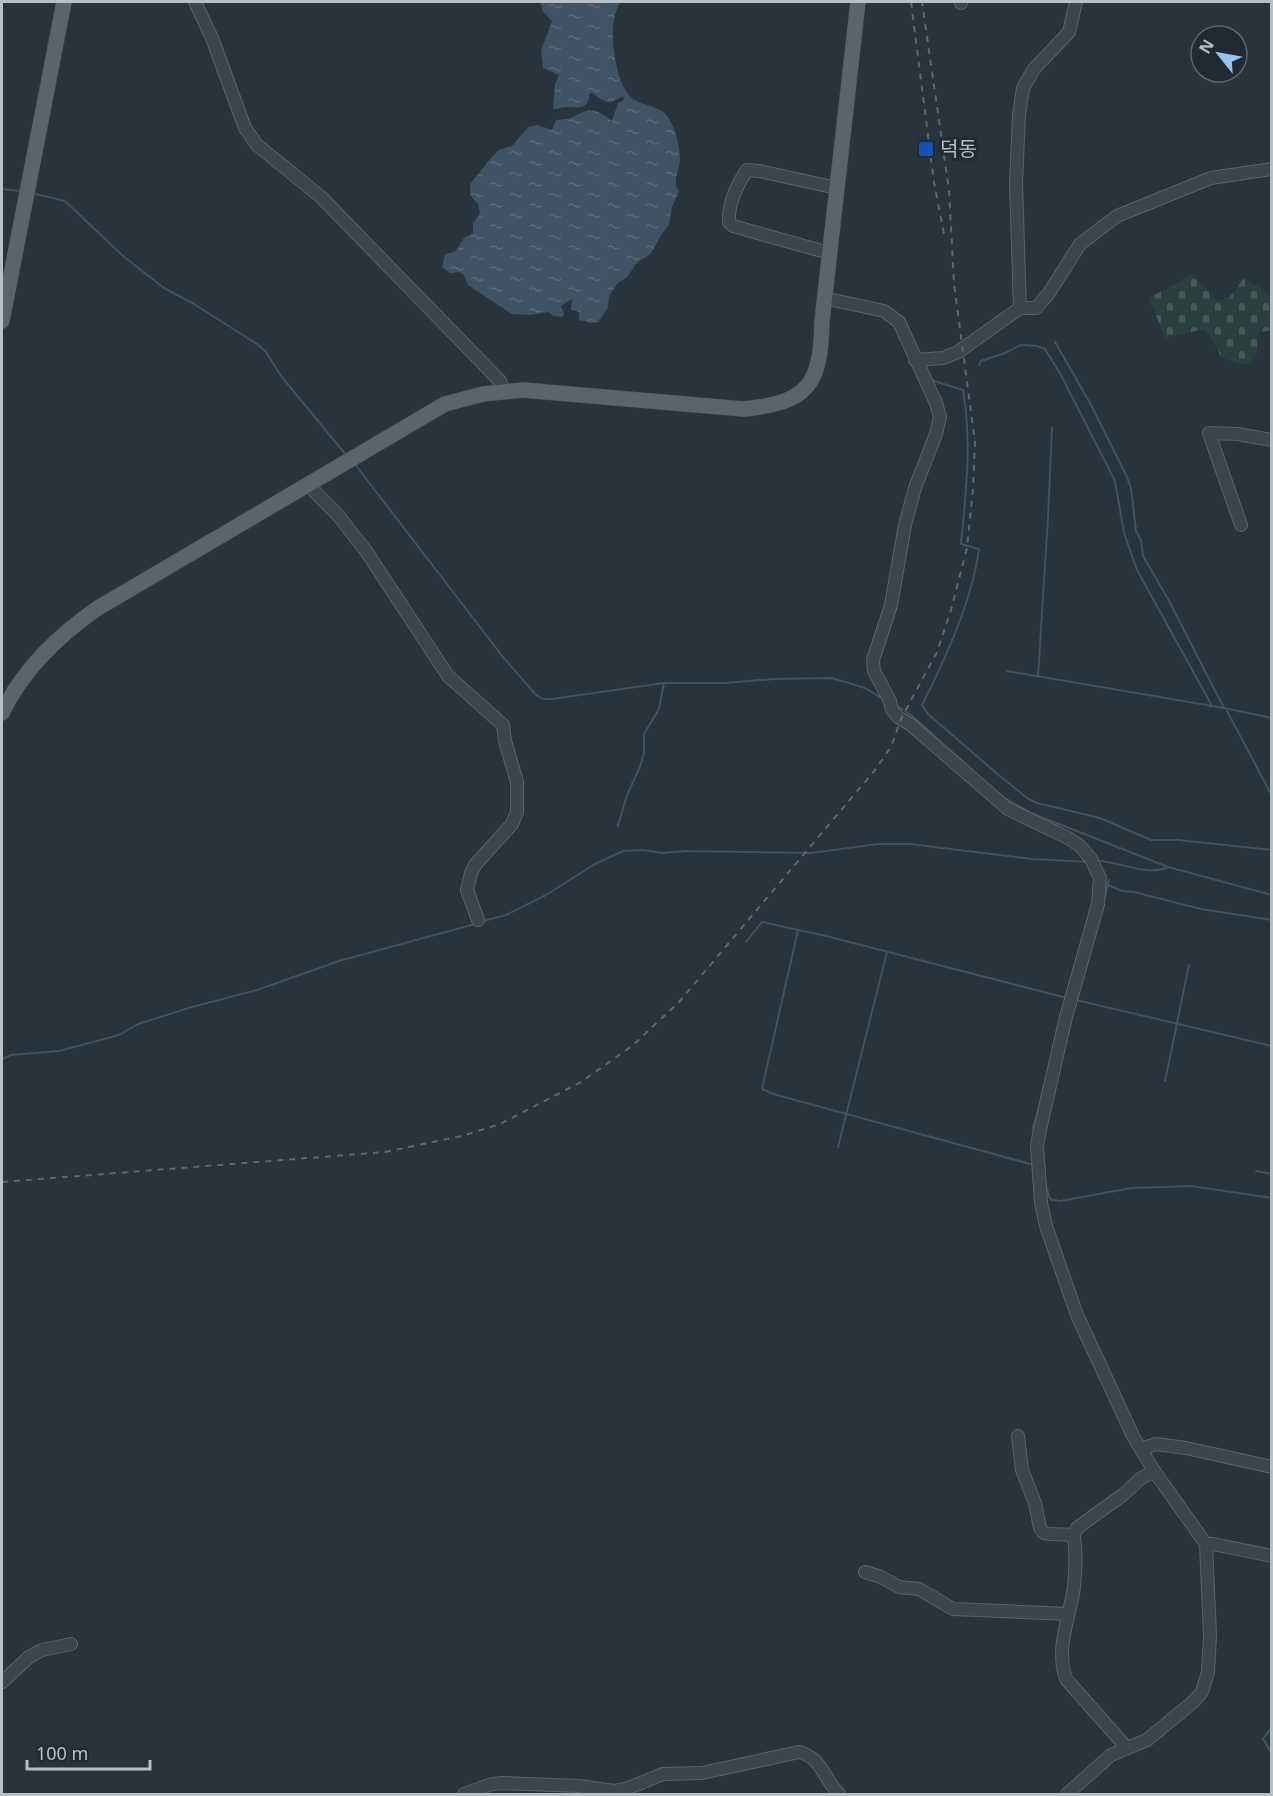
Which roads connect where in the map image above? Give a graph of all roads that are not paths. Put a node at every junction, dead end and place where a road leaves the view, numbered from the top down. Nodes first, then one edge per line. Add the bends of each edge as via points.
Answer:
1 (64, 2) edge
2 (195, 2) edge
3 (858, 2) edge
4 (1076, 2) edge
5 (1272, 169) edge
6 (837, 188) junction
7 (829, 253) junction
8 (824, 298) junction
9 (1020, 308) junction
10 (2, 321) edge
11 (915, 360) junction
12 (503, 390) junction
13 (1272, 440) edge
14 (307, 484) junction
15 (1241, 525) dead end
16 (2, 713) edge
17 (478, 920) dead end
18 (1018, 1436) dead end
19 (1140, 1449) junction
20 (1272, 1467) edge
21 (1154, 1471) junction
22 (1074, 1535) junction
23 (1206, 1544) junction
24 (1272, 1556) edge
25 (865, 1572) dead end
26 (1068, 1614) junction
27 (71, 1644) dead end
28 (2, 1682) edge
29 (1127, 1748) junction
30 (464, 1794) edge
31 (839, 1794) edge
32 (1067, 1794) edge

1 - 10 main road
2 - 12 street via 245,128 257,145 321,197 500,381
3 - 6 main road
4 - 9 street via 1069,32 1034,69 1023,88 1016,183
5 - 9 street via 1211,178 1117,216 1080,244 1036,308
6 - 7 main road
6 - 7 street via 747,170 729,213 733,226
7 - 8 main road
8 - 11 street via 884,311 899,322
8 - 12 main road via 817,372 806,389 777,405 723,409
9 - 11 street via 958,352 943,358
11 - 19 street via 940,417 905,525 891,605 873,660 874,671 898,717 1008,809 1080,846 1100,878 1098,903 1066,1017 1037,1146 1046,1226 1077,1315
12 - 14 main road via 445,404
13 - 15 street via 1209,433
14 - 16 main road via 73,625 23,677
14 - 17 street via 366,551 447,676 503,725 519,798 512,824 471,873 467,890
18 - 22 street via 1022,1470 1040,1528 1044,1533
19 - 20 street via 1156,1444 1186,1448
19 - 21 street
21 - 22 street via 1077,1528
21 - 23 street
22 - 26 street via 1074,1586
23 - 24 street
23 - 29 street via 1210,1636 1208,1672 1202,1692 1147,1740
25 - 26 street via 899,1587 919,1589 953,1609
26 - 29 street via 1062,1655 1066,1679
27 - 28 street via 29,1657
29 - 32 street via 1111,1755
30 - 31 street via 503,1783 615,1791 663,1774 702,1773 799,1752 818,1762

